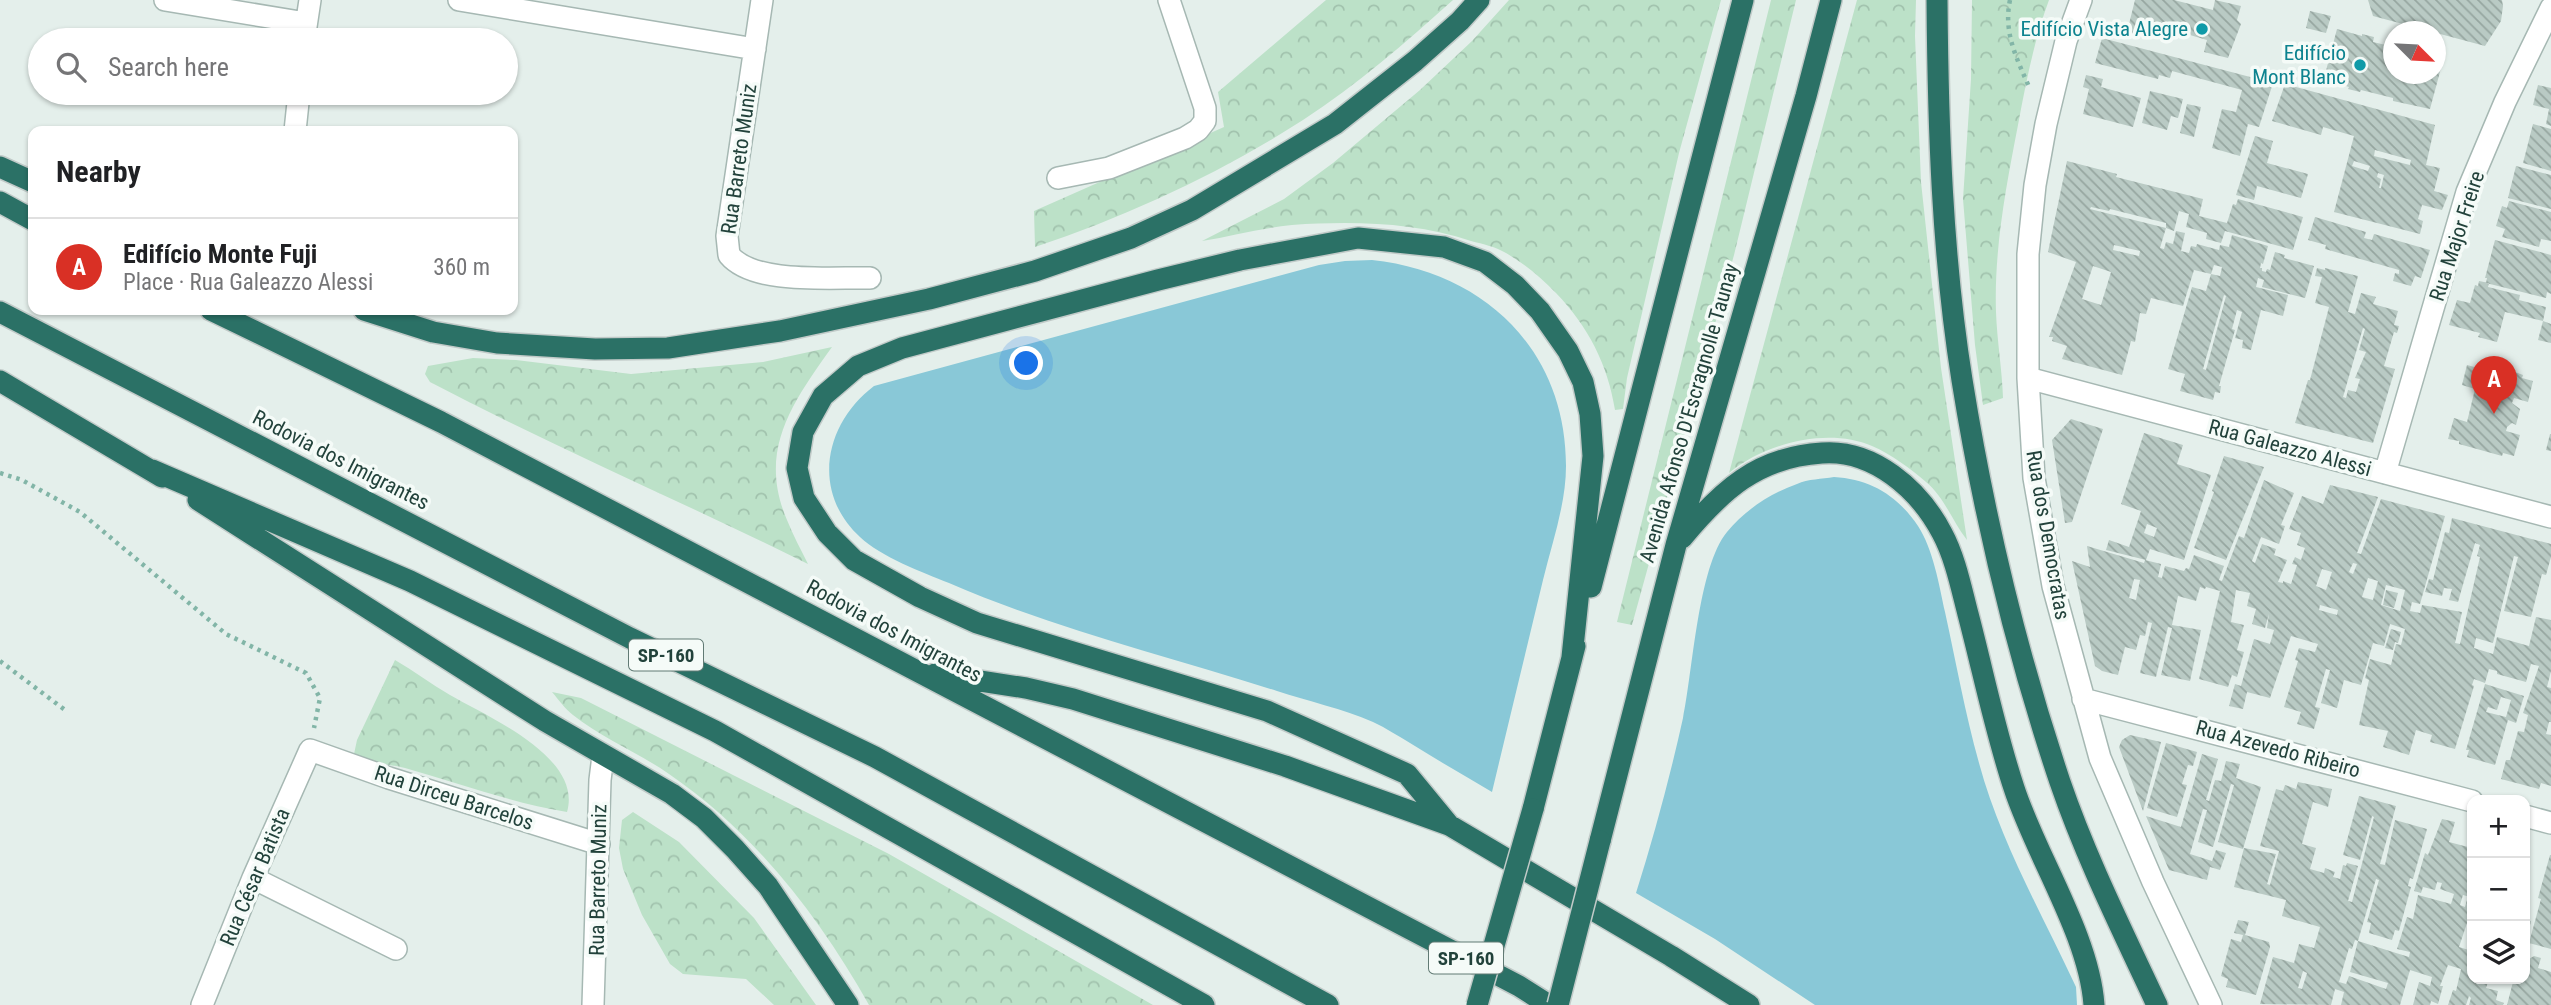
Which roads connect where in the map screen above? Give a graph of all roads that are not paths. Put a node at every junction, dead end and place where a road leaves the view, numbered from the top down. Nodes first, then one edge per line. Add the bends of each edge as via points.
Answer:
1 (165, 0) edge
2 (310, 0) edge
3 (459, 0) edge
4 (761, 0) edge
5 (1170, 0) edge
6 (1479, 0) edge
7 (1743, 0) edge
8 (1831, 0) edge
9 (1937, 0) edge
10 (2081, 0) edge
11 (2551, 8) edge
12 (288, 28) edge
13 (306, 28) edge
14 (755, 49) junction
15 (298, 105) edge
16 (296, 126) edge
17 (0, 167) edge
18 (1058, 178) dead end
19 (28, 180) edge
20 (0, 202) edge
21 (28, 217) edge
22 (870, 278) dead end
23 (0, 312) edge
24 (221, 315) edge
25 (380, 315) edge
26 (2028, 378) junction
27 (0, 381) edge
28 (152, 470) junction
29 (2385, 473) junction
30 (2551, 517) edge
31 (1676, 545) junction
32 (1573, 657) junction
33 (918, 672) junction
34 (2083, 699) junction
35 (310, 750) joint
36 (603, 756) junction
37 (2467, 801) edge
38 (2530, 817) edge
39 (2551, 823) edge
40 (1449, 825) junction
41 (599, 844) junction
42 (253, 878) junction
43 (396, 949) dead end
44 (202, 1005) edge
45 (593, 1005) edge
46 (848, 1005) edge
47 (1204, 1005) edge
48 (1328, 1005) edge
49 (1477, 1005) edge
50 (1549, 1005) edge
51 (1558, 1005) edge
52 (1749, 1005) edge
53 (2094, 1005) edge
54 (2157, 1005) edge
55 (2211, 1005) edge

1 - 12 street
2 - 13 street
3 - 14 street
4 - 14 street, Rua Barreto Muniz
5 - 18 street via 1205,108 1205,121 1185,138 1109,168
6 - 25 highway via 1415,61 1335,124 1192,210 1131,238 1035,271 794,328 668,348 497,343 433,332
7 - 32 highway
8 - 31 highway, Avenida Afonso D'Escragnolle Taunay
9 - 54 highway via 1938,100 1950,271 1962,379 1986,513 2016,643 2061,784
10 - 26 street, Rua dos Democratas via 2066,41 2035,184 2028,254
11 - 29 street, Rua Major Freire via 2467,192
14 - 22 street, Rua Barreto Muniz via 727,236 729,255 744,268 771,275
15 - 16 street
17 - 19 highway
20 - 21 highway
23 - 48 highway, Rodovia dos Imigrantes / SP-160 via 630,638 875,757
24 - 33 highway, Rodovia dos Imigrantes / SP-160 via 441,422
26 - 29 street, Rua Galeazzo Alessi
26 - 34 street, Rua dos Democratas via 2036,492 2053,586
27 - 28 highway
28 - 36 highway
28 - 47 highway via 410,581 715,731
29 - 30 street, Rua Galeazzo Alessi
31 - 51 highway, Avenida Afonso D'Escragnolle Taunay, bridge
31 - 53 highway via 1729,487 1769,464 1811,453 1839,452 1870,462 1898,477 1919,498 1943,533 1956,570 2014,788 2073,928 2092,984
32 - 40 highway via 1593,456 1583,382 1540,311 1515,285 1485,262 1444,247 1359,237 1158,279 902,348 858,366 823,396 803,432 797,468 804,498 827,533 854,559 977,624 1267,711 1395,768 1408,774
32 - 49 highway, bridge
33 - 40 highway via 1073,699 1285,766
33 - 50 highway, Rodovia dos Imigrantes / SP-160
34 - 37 street, Rua Azevedo Ribeiro
34 - 55 street, Rua dos Democratas via 2124,817
35 - 41 street, Rua Dirceu Barcelos
35 - 42 street, Rua César Batista
36 - 41 street, Rua Barreto Muniz
36 - 46 highway via 672,794 735,849 768,886
38 - 39 street
40 - 52 highway
41 - 45 street, Rua Barreto Muniz
42 - 43 street
42 - 44 street, Rua César Batista

